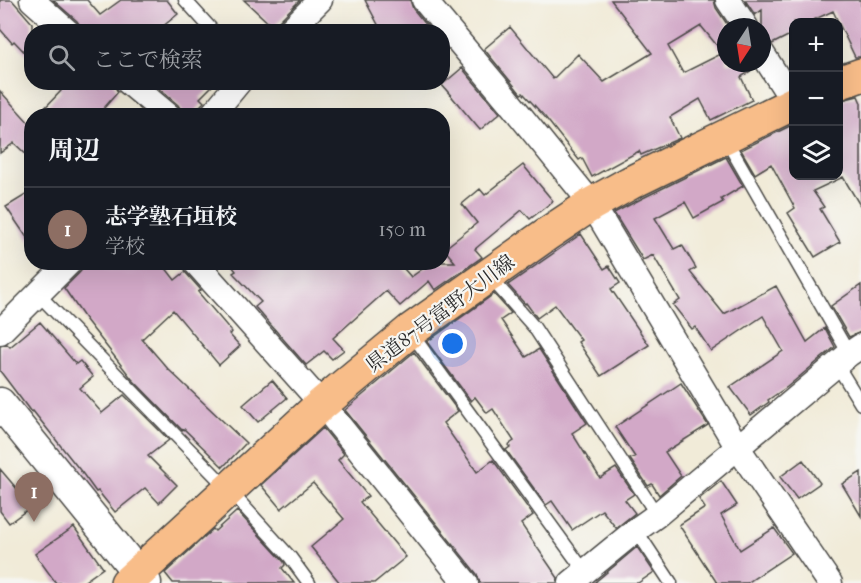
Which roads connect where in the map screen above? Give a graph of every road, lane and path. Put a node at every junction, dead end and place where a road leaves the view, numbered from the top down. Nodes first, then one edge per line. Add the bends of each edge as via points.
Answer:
1 (32, 0) edge
2 (185, 0) edge
3 (424, 0) edge
4 (728, 0) edge
5 (309, 4) edge
6 (740, 18) edge
7 (59, 24) edge
8 (207, 24) edge
9 (294, 24) edge
10 (444, 24) edge
11 (450, 31) edge
12 (771, 67) edge
13 (137, 90) edge
14 (232, 90) edge
15 (789, 95) edge
16 (789, 105) edge
17 (159, 108) edge
18 (218, 108) edge
19 (724, 137) junction
20 (592, 204) junction
21 (62, 270) edge
22 (202, 270) edge
23 (489, 276) junction
24 (38, 294) junction
25 (410, 331) junction
26 (0, 332) edge
27 (849, 355) edge
28 (0, 403) edge
29 (322, 404) junction
30 (861, 404) edge
31 (738, 448) junction
32 (229, 490) junction
33 (657, 515) junction
34 (636, 530) junction
35 (578, 578) edge
36 (137, 580) edge
37 (309, 583) edge
38 (466, 583) edge
39 (671, 583) edge
40 (830, 583) edge

1 - 7 street
2 - 8 lane
3 - 10 street
4 - 6 street
5 - 9 street
11 - 20 street
12 - 15 street
13 - 17 street
14 - 18 street
16 - 19 main road, 県道87号富野大川線
19 - 20 main road, 県道87号富野大川線
19 - 27 lane
20 - 23 main road, 県道87号富野大川線
20 - 31 street
21 - 24 street
22 - 29 street
23 - 25 main road, 県道87号富野大川線
23 - 33 lane via 534,327
24 - 26 street
24 - 32 lane
25 - 29 main road, 県道87号富野大川線
25 - 35 lane
27 - 30 lane
27 - 31 street
28 - 36 street
29 - 32 main road, 県道87号富野大川線
29 - 38 street
31 - 33 street
31 - 40 street
32 - 36 main road, 県道87号富野大川線
32 - 37 lane
33 - 34 street
34 - 35 street
34 - 39 lane

